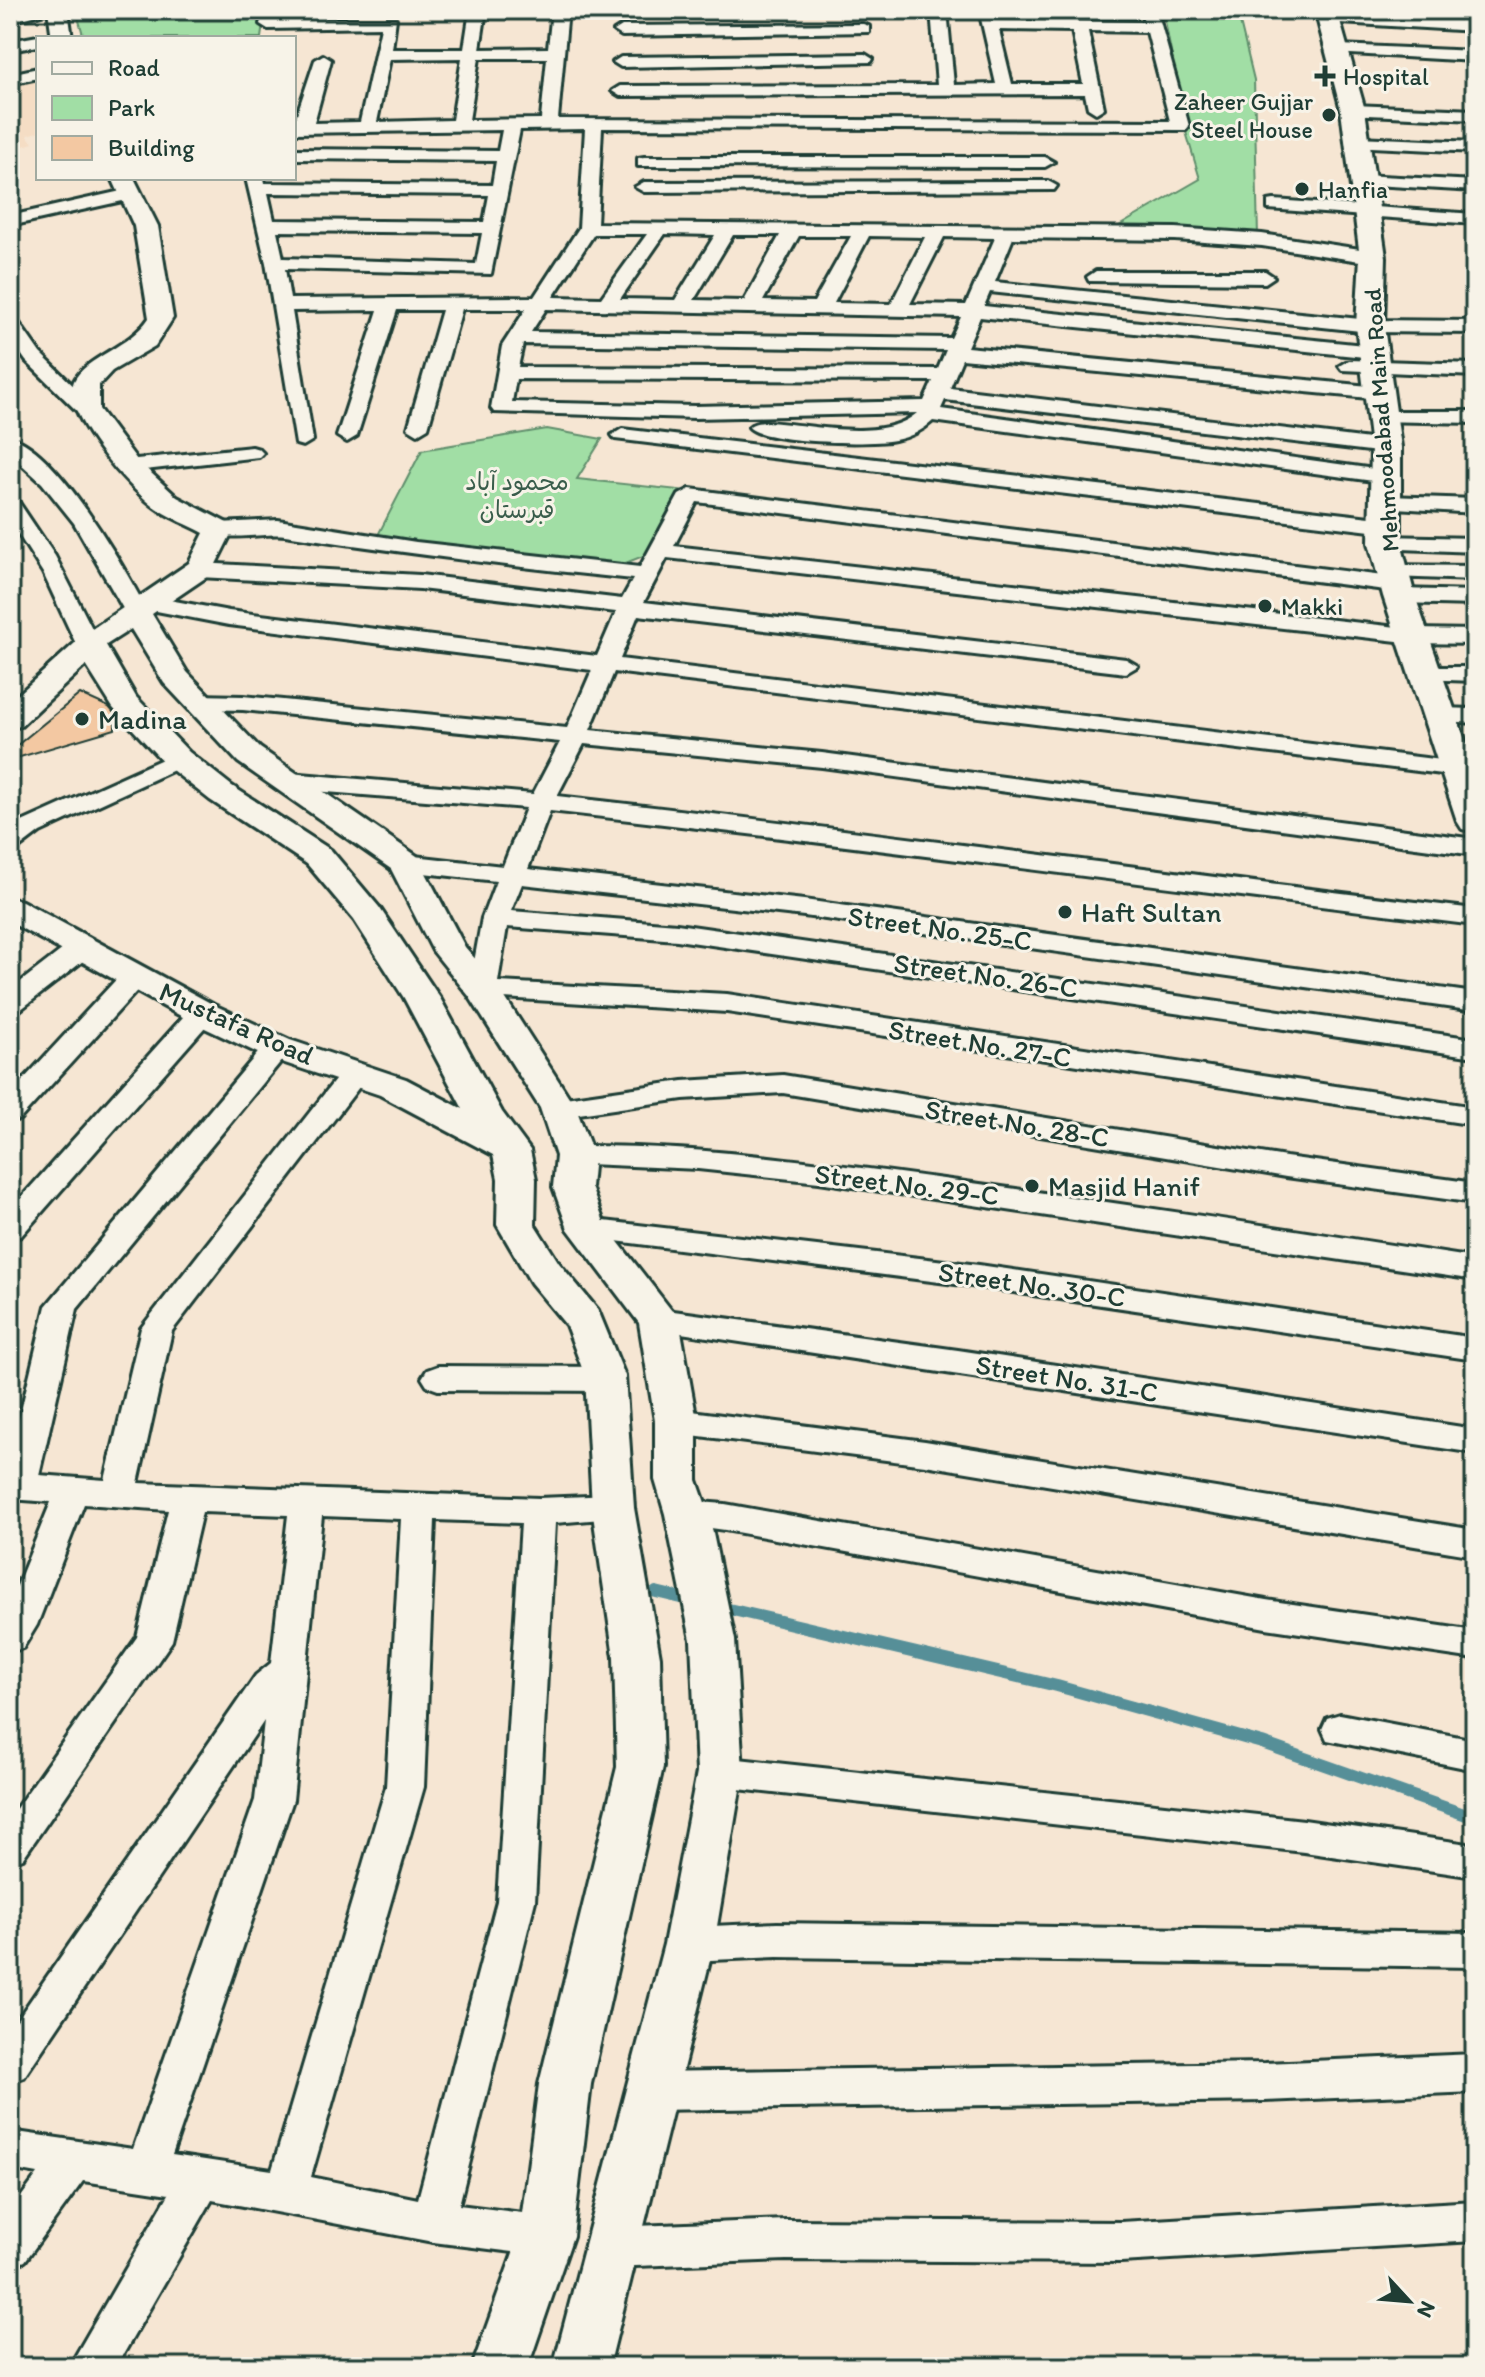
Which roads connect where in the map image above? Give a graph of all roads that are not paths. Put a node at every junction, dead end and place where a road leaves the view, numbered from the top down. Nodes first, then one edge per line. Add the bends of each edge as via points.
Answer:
1 (49, 10) edge
2 (58, 10) edge
3 (272, 10) edge
4 (478, 10) edge
5 (560, 10) edge
6 (623, 10) edge
7 (861, 10) edge
8 (939, 10) edge
9 (1328, 15) edge
10 (392, 16) edge
11 (10, 17) edge
12 (337, 17) edge
13 (989, 17) edge
14 (1151, 18) edge
15 (1079, 26) junction
16 (1475, 26) edge
17 (863, 29) junction
18 (622, 31) junction
19 (60, 36) edge
20 (36, 41) edge
21 (10, 46) edge
22 (1339, 50) junction
23 (556, 53) junction
24 (383, 54) junction
25 (471, 54) junction
26 (1475, 56) edge
27 (865, 59) junction
28 (323, 60) dead end
29 (621, 62) junction
30 (36, 73) edge
31 (10, 79) edge
32 (868, 88) junction
33 (986, 88) junction
34 (946, 89) junction
35 (1005, 89) junction
36 (1092, 89) junction
37 (620, 91) junction
38 (1353, 110) junction
39 (1475, 115) edge
40 (618, 123) junction
41 (549, 124) junction
42 (594, 124) junction
43 (460, 125) junction
44 (512, 125) junction
45 (871, 125) junction
46 (991, 125) junction
47 (368, 126) junction
48 (387, 126) junction
49 (1099, 126) junction
50 (299, 128) edge
51 (1357, 142) junction
52 (644, 143) junction
53 (1475, 147) edge
54 (296, 154) edge
55 (376, 155) junction
56 (506, 156) junction
57 (1045, 162) dead end
58 (1362, 180) junction
59 (256, 183) edge
60 (126, 186) edge
61 (1048, 186) dead end
62 (1475, 186) edge
63 (367, 189) junction
64 (499, 190) junction
65 (1274, 205) dead end
66 (1367, 213) junction
67 (1056, 214) dead end
68 (1475, 219) edge
69 (10, 221) edge
70 (266, 225) junction
71 (492, 228) junction
72 (588, 228) junction
73 (652, 229) junction
74 (727, 230) junction
75 (792, 231) junction
76 (862, 232) junction
77 (936, 234) junction
78 (1005, 235) junction
79 (1373, 257) junction
80 (275, 263) junction
81 (1096, 277) dead end
82 (1220, 277) junction
83 (1265, 277) dead end
84 (983, 286) junction
85 (390, 303) junction
86 (454, 303) junction
87 (540, 303) junction
88 (607, 304) junction
89 (281, 305) junction
90 (681, 306) junction
91 (750, 307) junction
92 (821, 308) junction
93 (898, 309) junction
94 (1210, 309) junction
95 (973, 311) junction
96 (10, 324) edge
97 (1475, 327) edge
98 (1006, 334) dead end
99 (1203, 334) junction
100 (517, 338) junction
101 (957, 348) junction
102 (1194, 364) junction
103 (1475, 370) edge
104 (1376, 371) junction
105 (507, 373) junction
106 (936, 397) junction
107 (86, 409) junction
108 (695, 412) junction
109 (1475, 417) edge
110 (418, 428) dead end
111 (622, 435) dead end
112 (347, 436) dead end
113 (303, 440) dead end
114 (10, 443) edge
115 (1386, 447) junction
116 (252, 453) dead end
117 (127, 466) junction
118 (10, 506) edge
119 (1475, 506) edge
120 (219, 530) junction
121 (1390, 543) junction
122 (1475, 545) edge
123 (660, 551) junction
124 (199, 570) junction
125 (1475, 573) edge
126 (646, 574) junction
127 (1475, 598) edge
128 (631, 604) junction
129 (139, 612) junction
130 (1415, 636) junction
131 (1475, 637) edge
132 (92, 643) junction
133 (608, 664) junction
134 (1126, 666) dead end
135 (1427, 674) junction
136 (1475, 674) edge
137 (197, 702) junction
138 (1440, 715) junction
139 (1475, 716) edge
140 (11, 717) edge
141 (576, 735) junction
142 (178, 759) junction
143 (1462, 762) edge
144 (289, 781) junction
145 (541, 802) junction
146 (1474, 814) edge
147 (10, 843) edge
148 (1475, 847) edge
149 (405, 863) junction
150 (512, 873) junction
151 (14, 915) edge
152 (1475, 917) edge
153 (495, 918) junction
154 (82, 948) junction
155 (134, 977) junction
156 (483, 990) junction
157 (1475, 1002) edge
158 (10, 1004) edge
159 (202, 1013) junction
160 (277, 1048) junction
161 (1475, 1048) edge
162 (356, 1072) junction
163 (558, 1108) junction
164 (10, 1112) edge
165 (1475, 1116) edge
166 (511, 1150) junction
167 (575, 1156) junction
168 (1475, 1193) edge
169 (10, 1229) edge
170 (587, 1229) junction
171 (1475, 1269) edge
172 (659, 1320) junction
173 (1475, 1349) edge
174 (438, 1378) dead end
175 (604, 1379) junction
176 (676, 1421) junction
177 (1475, 1441) edge
178 (15, 1485) edge
179 (72, 1491) junction
180 (119, 1492) junction
181 (188, 1499) junction
182 (306, 1503) junction
183 (419, 1507) junction
184 (613, 1508) junction
185 (539, 1511) junction
186 (687, 1514) junction
187 (1475, 1543) edge
188 (10, 1638) edge
189 (1475, 1645) edge
190 (289, 1669) junction
191 (1340, 1729) dead end
192 (1475, 1755) edge
193 (720, 1772) junction
194 (10, 1847) edge
195 (1475, 1861) edge
196 (689, 1944) junction
197 (1475, 1950) edge
198 (10, 2064) edge
199 (1475, 2073) edge
200 (649, 2091) junction
201 (10, 2150) edge
202 (73, 2160) junction
203 (146, 2171) junction
204 (201, 2179) junction
205 (286, 2192) junction
206 (1475, 2221) edge
207 (433, 2222) junction
208 (546, 2236) junction
209 (10, 2247) edge
210 (611, 2247) junction
211 (91, 2367) edge
212 (500, 2367) edge
213 (581, 2367) edge

1 - 11 street
2 - 19 street
3 - 12 street via 268,24
4 - 25 street
5 - 23 street
6 - 18 street
7 - 17 street
8 - 34 street
9 - 16 street
9 - 22 main road, Mehmoodabad Main Road
10 - 12 street
10 - 24 street
13 - 15 street
13 - 35 street
14 - 15 street
14 - 49 street via 1180,126
15 - 36 street
17 - 18 street
17 - 27 street
18 - 29 street
20 - 21 street
22 - 26 street
22 - 38 main road, Mehmoodabad Main Road
23 - 25 street
23 - 41 street
24 - 25 street
24 - 47 street
25 - 43 street
27 - 29 street
27 - 32 street
28 - 50 street
29 - 37 street
30 - 31 street
32 - 34 street
32 - 37 street
32 - 45 street
33 - 34 street
33 - 35 street
33 - 46 street
35 - 36 street
36 - 49 street
37 - 40 street
38 - 39 street
38 - 51 main road, Mehmoodabad Main Road
40 - 42 street
40 - 52 street
41 - 42 street
41 - 44 street
42 - 72 street
43 - 44 street
43 - 48 street
44 - 56 street
45 - 46 street
45 - 52 street
46 - 49 street
47 - 48 street
47 - 50 street
48 - 55 street
51 - 53 street
51 - 58 main road, Mehmoodabad Main Road
52 - 57 street
52 - 61 street via 644,194
54 - 55 street
55 - 56 street
55 - 63 street
56 - 64 street
58 - 62 street
58 - 66 main road, Mehmoodabad Main Road
59 - 63 street
59 - 70 street
60 - 69 street
60 - 107 street via 146,226 161,318 146,341 103,366 86,383
63 - 64 street
64 - 71 street
65 - 66 street
66 - 68 street
66 - 79 main road, Mehmoodabad Main Road
67 - 73 street via 643,213
70 - 71 street
70 - 80 street
71 - 80 street via 484,270
72 - 73 street
72 - 87 street
73 - 74 street
73 - 88 street
74 - 75 street
74 - 90 street
75 - 76 street
75 - 91 street
76 - 77 street
76 - 92 street
77 - 78 street
77 - 93 street
78 - 79 street via 1175,234 1262,240
78 - 84 street
79 - 104 main road, Mehmoodabad Main Road
80 - 89 street
81 - 82 street
82 - 83 street
82 - 94 street
84 - 94 street
84 - 95 street
85 - 86 street
85 - 89 street
85 - 112 street
86 - 87 street
86 - 110 street
87 - 88 street
87 - 100 street
88 - 90 street
89 - 113 street
90 - 91 street
91 - 92 street
92 - 93 street
93 - 95 street
94 - 99 street
94 - 104 street
95 - 99 street
95 - 101 street
96 - 107 street via 33,357
97 - 104 street
98 - 102 street
99 - 102 street
99 - 104 street
100 - 101 street
100 - 105 street
101 - 102 street
101 - 106 street
102 - 104 street
103 - 104 street
104 - 109 street
104 - 115 main road, Mehmoodabad Main Road
105 - 106 street
105 - 108 street via 501,408
106 - 108 street
106 - 108 street via 919,427 877,438 726,422
106 - 115 street
106 - 121 street
107 - 117 street
111 - 121 street
114 - 129 street via 59,491
115 - 121 main road, Mehmoodabad Main Road
116 - 117 street
117 - 120 street via 167,503
118 - 132 street
119 - 121 street
120 - 124 street
120 - 126 street via 278,527 416,549
121 - 122 street
121 - 123 street via 690,495
121 - 125 street
121 - 127 street
121 - 130 main road, Mehmoodabad Main Road
123 - 126 street
123 - 130 street
124 - 128 street via 420,582
124 - 129 street
126 - 128 street
128 - 133 street
128 - 134 street
129 - 132 street
129 - 133 street
129 - 137 street via 175,677
130 - 131 street
130 - 135 main road, Mehmoodabad Main Road
132 - 140 street
132 - 142 street via 124,702
133 - 141 street
133 - 143 street
135 - 136 street
135 - 138 main road, Mehmoodabad Main Road
137 - 141 street
137 - 144 street via 249,755
138 - 139 street
138 - 143 main road, Mehmoodabad Main Road
141 - 145 street
141 - 148 street via 822,760
142 - 147 street via 31,827
142 - 166 street via 319,857 375,926 422,998 486,1117
143 - 146 main road, Mehmoodabad Main Road
144 - 145 street
144 - 149 street
145 - 150 street
145 - 152 street
149 - 150 street, Street No. 25-C
149 - 156 street via 450,951
150 - 153 street
150 - 157 street, Street No. 25-C via 804,908
151 - 154 street, Mustafa Road
153 - 156 street
153 - 161 street, Street No. 26-C via 677,932
154 - 155 street, Mustafa Road
154 - 158 street
155 - 159 street, Mustafa Road
155 - 164 street
156 - 163 street
156 - 165 street, Street No. 27-C via 727,1003
159 - 160 street, Mustafa Road
159 - 169 street
160 - 162 street, Mustafa Road
160 - 178 street via 62,1306
162 - 166 street, Mustafa Road
162 - 180 street via 157,1328
163 - 167 street
163 - 168 street, Street No. 28-C via 683,1090 783,1084
166 - 175 street via 517,1179 516,1225 545,1273 584,1320
167 - 170 street via 572,1187
167 - 171 street, Street No. 29-C via 715,1159 1003,1196
170 - 172 street
170 - 173 street, Street No. 30-C via 979,1276
172 - 176 street
172 - 177 street, Street No. 31-C
174 - 175 street
175 - 184 street
176 - 186 street via 676,1480
176 - 187 street via 925,1453
178 - 179 street
179 - 180 street
179 - 188 street
180 - 181 street
181 - 182 street
181 - 194 street via 154,1641
182 - 183 street
182 - 190 street
183 - 185 street
183 - 205 street via 405,1787
184 - 185 street
184 - 208 street via 637,1657 640,1767 565,2084
185 - 207 street via 516,1901
186 - 189 street
186 - 193 street via 713,1640
190 - 198 street via 269,1685
190 - 203 street via 274,1800
191 - 192 street
193 - 195 street via 1304,1836
193 - 196 street
196 - 197 street via 777,1940
196 - 200 street
199 - 200 street via 1265,2082
200 - 210 street
201 - 202 street
202 - 203 street
202 - 209 street
203 - 204 street
204 - 205 street
204 - 211 street
205 - 207 street
206 - 210 street via 1121,2242 786,2240
207 - 208 street
208 - 212 street
210 - 213 street

